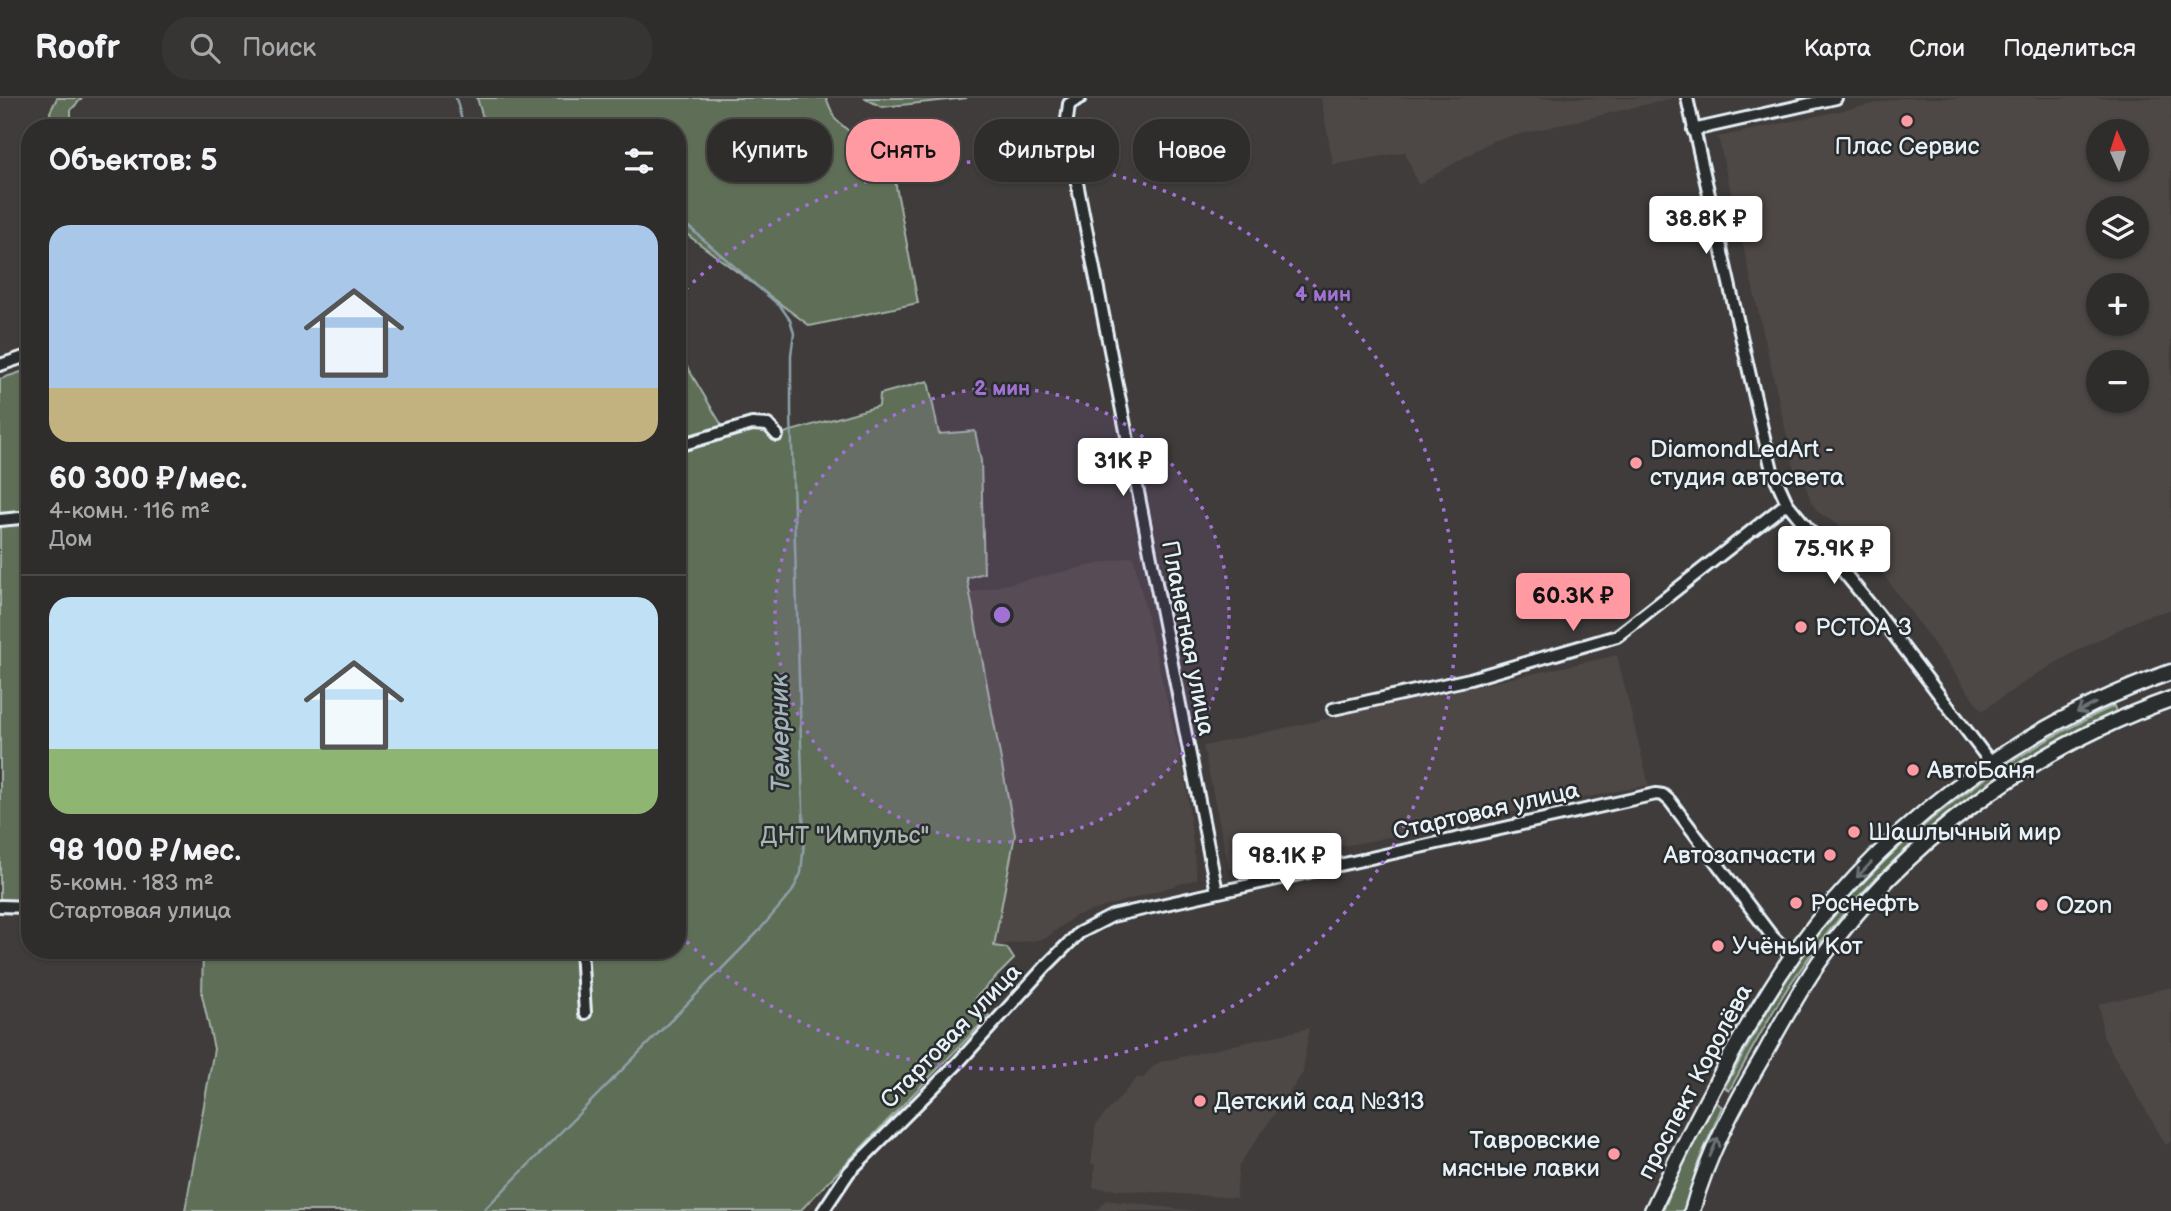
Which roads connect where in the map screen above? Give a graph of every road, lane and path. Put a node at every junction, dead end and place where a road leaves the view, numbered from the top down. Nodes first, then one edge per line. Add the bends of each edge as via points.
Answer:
1 (1080, 98) edge
2 (1687, 98) edge
3 (1836, 98) edge
4 (1693, 130) junction
5 (21, 358) edge
6 (0, 365) edge
7 (777, 435) dead end
8 (686, 443) edge
9 (1787, 503) junction
10 (21, 518) edge
11 (0, 520) edge
12 (2171, 671) edge
13 (2118, 693) junction
14 (2171, 699) edge
15 (1333, 709) dead end
16 (2127, 716) junction
17 (1991, 763) junction
18 (1217, 892) junction
19 (0, 906) edge
20 (21, 907) edge
21 (1792, 956) junction
22 (582, 959) edge
23 (585, 1013) dead end
24 (1715, 1086) junction
25 (1736, 1102) junction
26 (824, 1211) edge
27 (1652, 1211) edge
28 (1692, 1211) edge

1 - 18 street, Планетная улица via 1069,104 1066,127
2 - 4 street
3 - 4 street
4 - 9 street via 1769,458
5 - 6 street
7 - 8 street via 768,425 752,424
9 - 15 street via 1617,636 1470,679
9 - 17 street
10 - 11 street
12 - 13 main road, проспект Королёва
13 - 16 main road
13 -> 17 main road, проспект Королёва
14 - 16 main road, проспект Королёва
16 - 25 main road, проспект Королёва via 2061,749 1994,791 1886,883 1820,960
17 -> 21 main road, проспект Королёва via 1892,842 1850,884
18 - 21 street, Стартовая улица via 1656,794 1670,801 1771,935
18 - 26 street, Стартовая улица via 1112,916 1079,933 854,1167
19 - 20 street
21 - 24 main road, проспект Королёва
22 - 23 street
24 - 25 main road via 1723,1101
24 - 27 main road, проспект Королёва
28 -> 25 main road, проспект Королёва via 1706,1166

